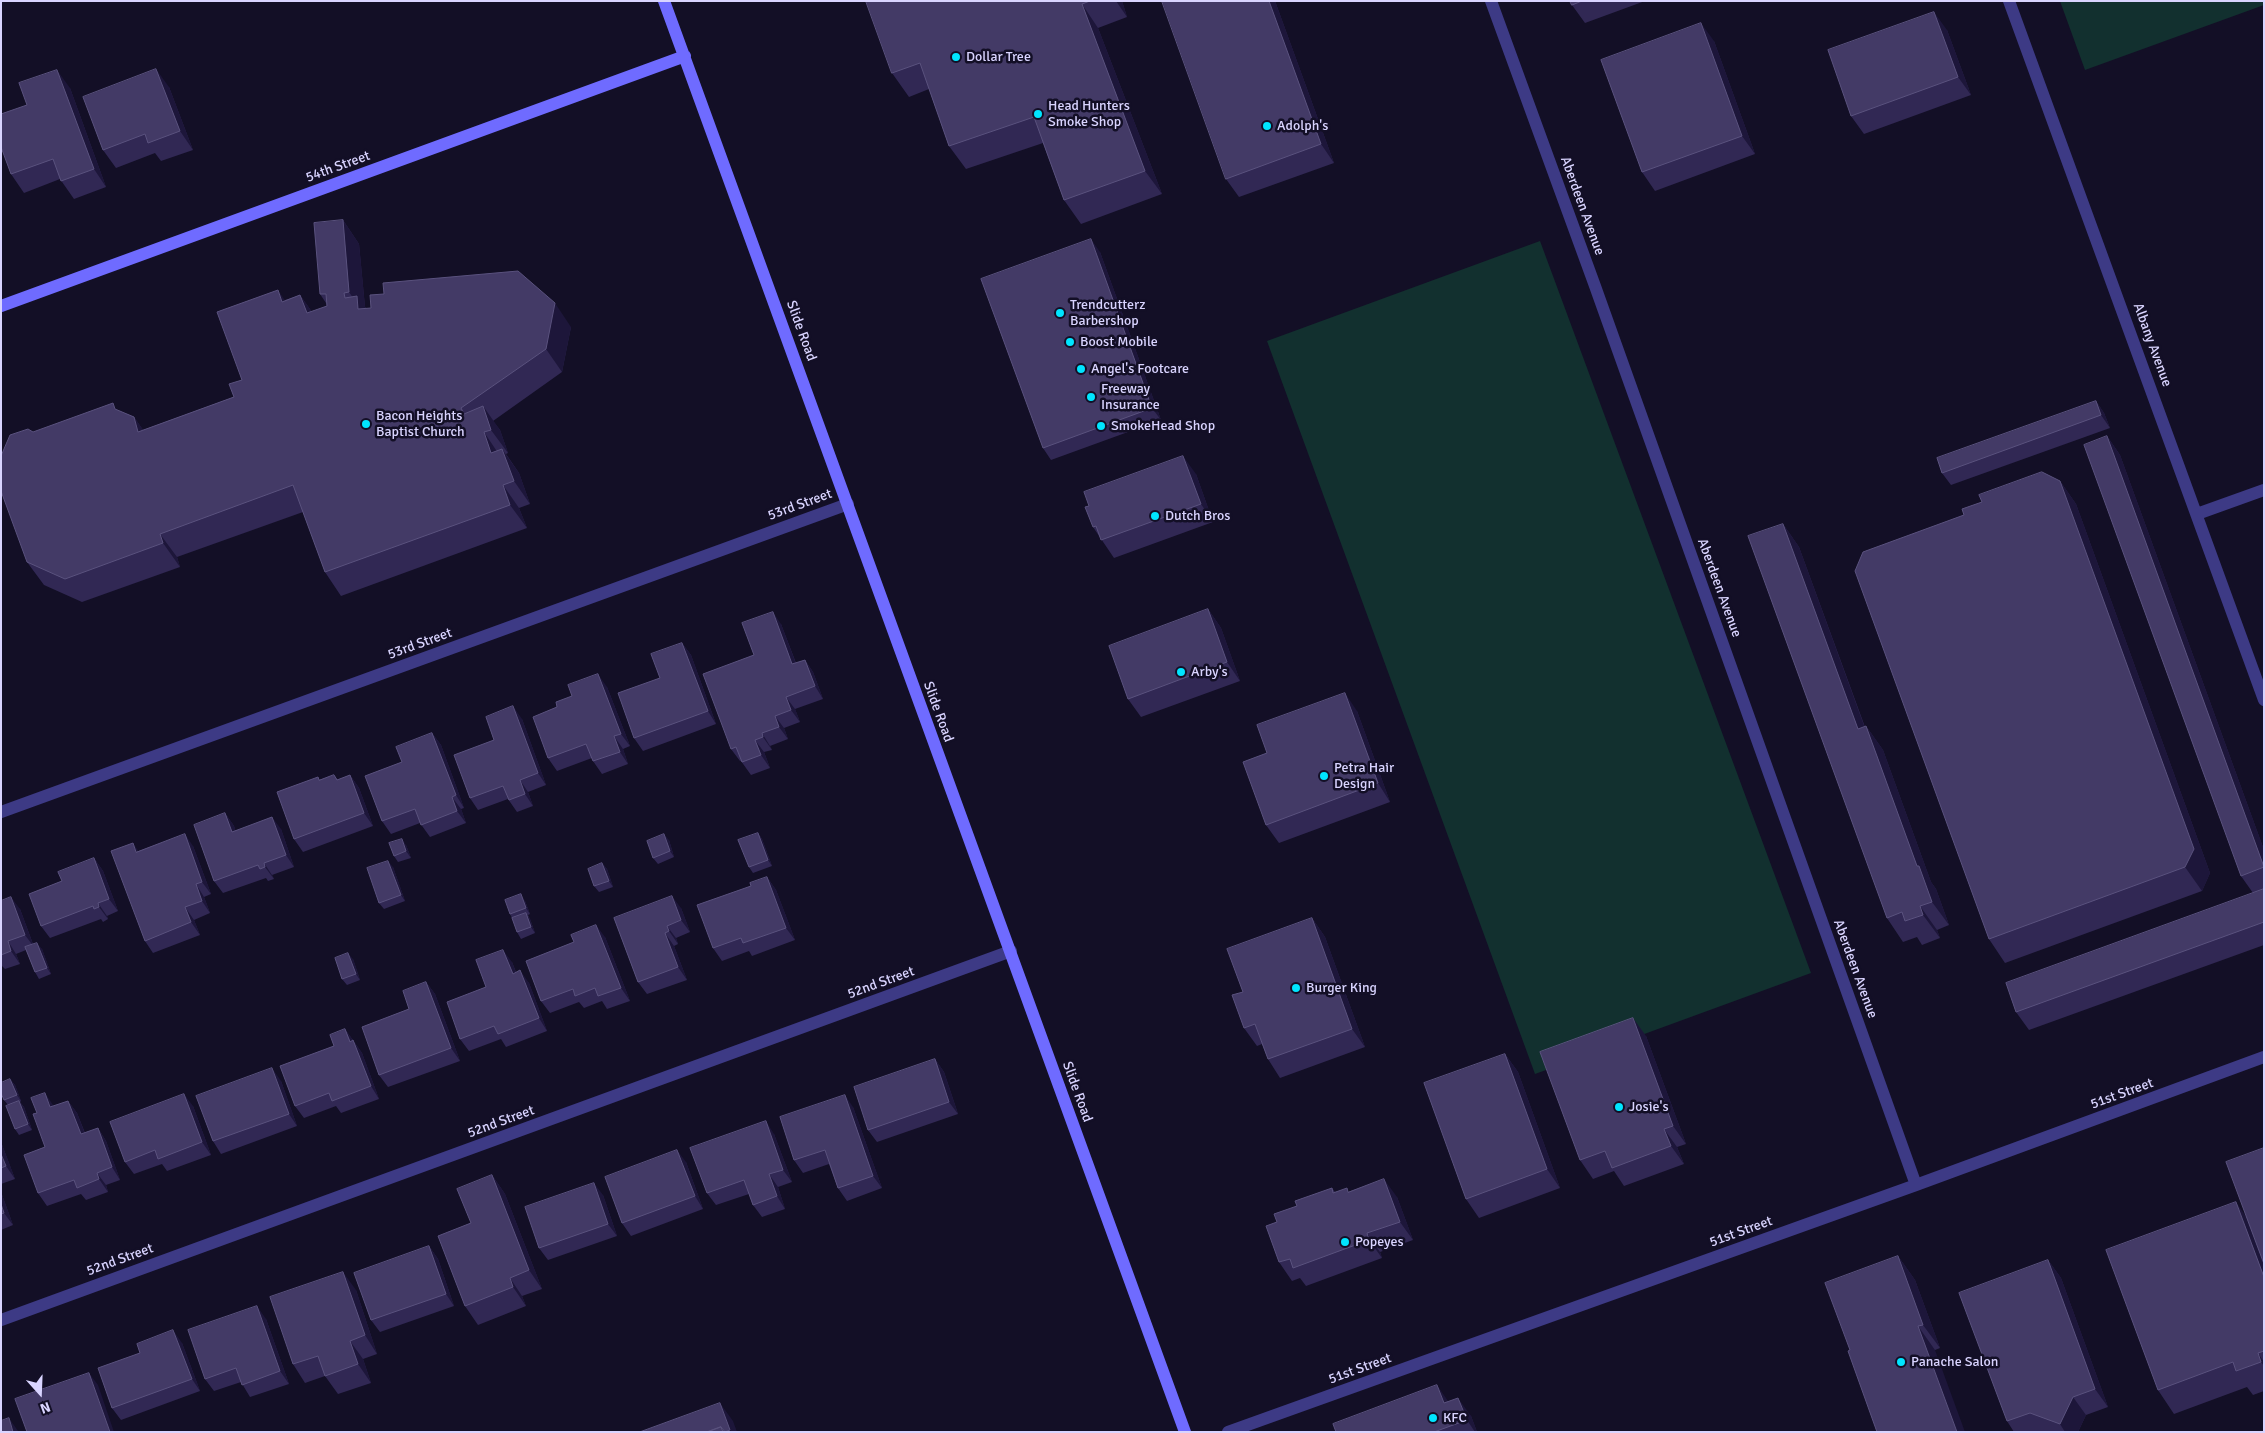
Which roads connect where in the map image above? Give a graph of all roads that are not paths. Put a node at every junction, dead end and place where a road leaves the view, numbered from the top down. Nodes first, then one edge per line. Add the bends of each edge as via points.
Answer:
1 (664, 1) edge
2 (1491, 1) edge
3 (2009, 1) edge
4 (685, 56) junction
5 (1, 306) edge
6 (2264, 490) edge
7 (848, 504) junction
8 (2197, 514) junction
9 (2264, 700) edge
10 (1, 812) edge
11 (1010, 951) junction
12 (2264, 1058) edge
13 (1916, 1185) junction
14 (1, 1320) edge
15 (1185, 1432) edge
16 (1228, 1432) edge

1 - 4 main road, Slide Road
2 - 13 street, Aberdeen Avenue via 1596,286
3 - 8 street, Albany Avenue
4 - 5 main road, 54th Street
4 - 7 main road, Slide Road
6 - 8 street
7 - 10 street, 53rd Street
7 - 11 main road, Slide Road
8 - 9 street, Albany Avenue
11 - 14 street, 52nd Street
11 - 15 main road, Slide Road
12 - 13 street, 51st Street
13 - 16 street, 51st Street

